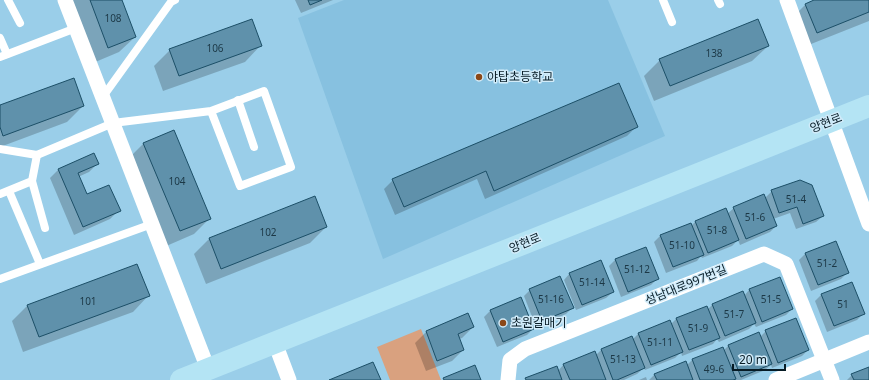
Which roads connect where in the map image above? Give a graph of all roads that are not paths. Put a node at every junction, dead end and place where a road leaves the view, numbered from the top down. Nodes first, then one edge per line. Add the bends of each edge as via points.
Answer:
1 (8, 0) edge
2 (65, 0) edge
3 (172, 0) edge
4 (663, 0) edge
5 (786, 0) edge
6 (672, 22) dead end
7 (20, 23) dead end
8 (76, 28) junction
9 (0, 38) edge
10 (3, 56) edge
11 (102, 98) junction
12 (238, 100) junction
13 (869, 106) edge
14 (211, 111) junction
15 (830, 121) junction
16 (113, 124) junction
17 (254, 147) dead end
18 (0, 150) edge
19 (37, 155) junction
20 (32, 181) junction
21 (9, 191) junction
22 (0, 194) edge
23 (152, 224) junction
24 (869, 224) edge
25 (45, 228) dead end
26 (40, 264) junction
27 (0, 278) edge
28 (869, 342) edge
29 (275, 343) junction
30 (824, 360) junction
31 (208, 369) junction
32 (181, 380) edge
33 (289, 380) edge
34 (508, 380) edge
35 (776, 380) edge
36 (832, 380) edge

1 - 7 lane
2 - 8 street
3 - 11 lane
4 - 6 lane
5 - 15 street
8 - 10 lane
8 - 11 street
9 - 10 lane
11 - 16 street
12 - 14 lane
12 - 14 lane via 264,91 291,167 240,186
12 - 17 lane
13 - 15 main road, 양현로
14 - 16 lane
15 - 24 street
15 - 29 main road, 양현로
16 - 19 lane
16 - 23 street
18 - 19 lane
19 - 20 lane
20 - 21 lane
20 - 25 lane
21 - 22 lane
21 - 26 lane
23 - 26 lane
23 - 31 street
26 - 27 lane
28 - 30 street
29 - 31 main road, 양현로
29 - 33 street
30 - 34 street, 성남대로997번길 via 786,264 764,254 525,349 510,360
30 - 35 street
30 - 36 street, 성남대로997번길
31 - 32 main road, 양현로

